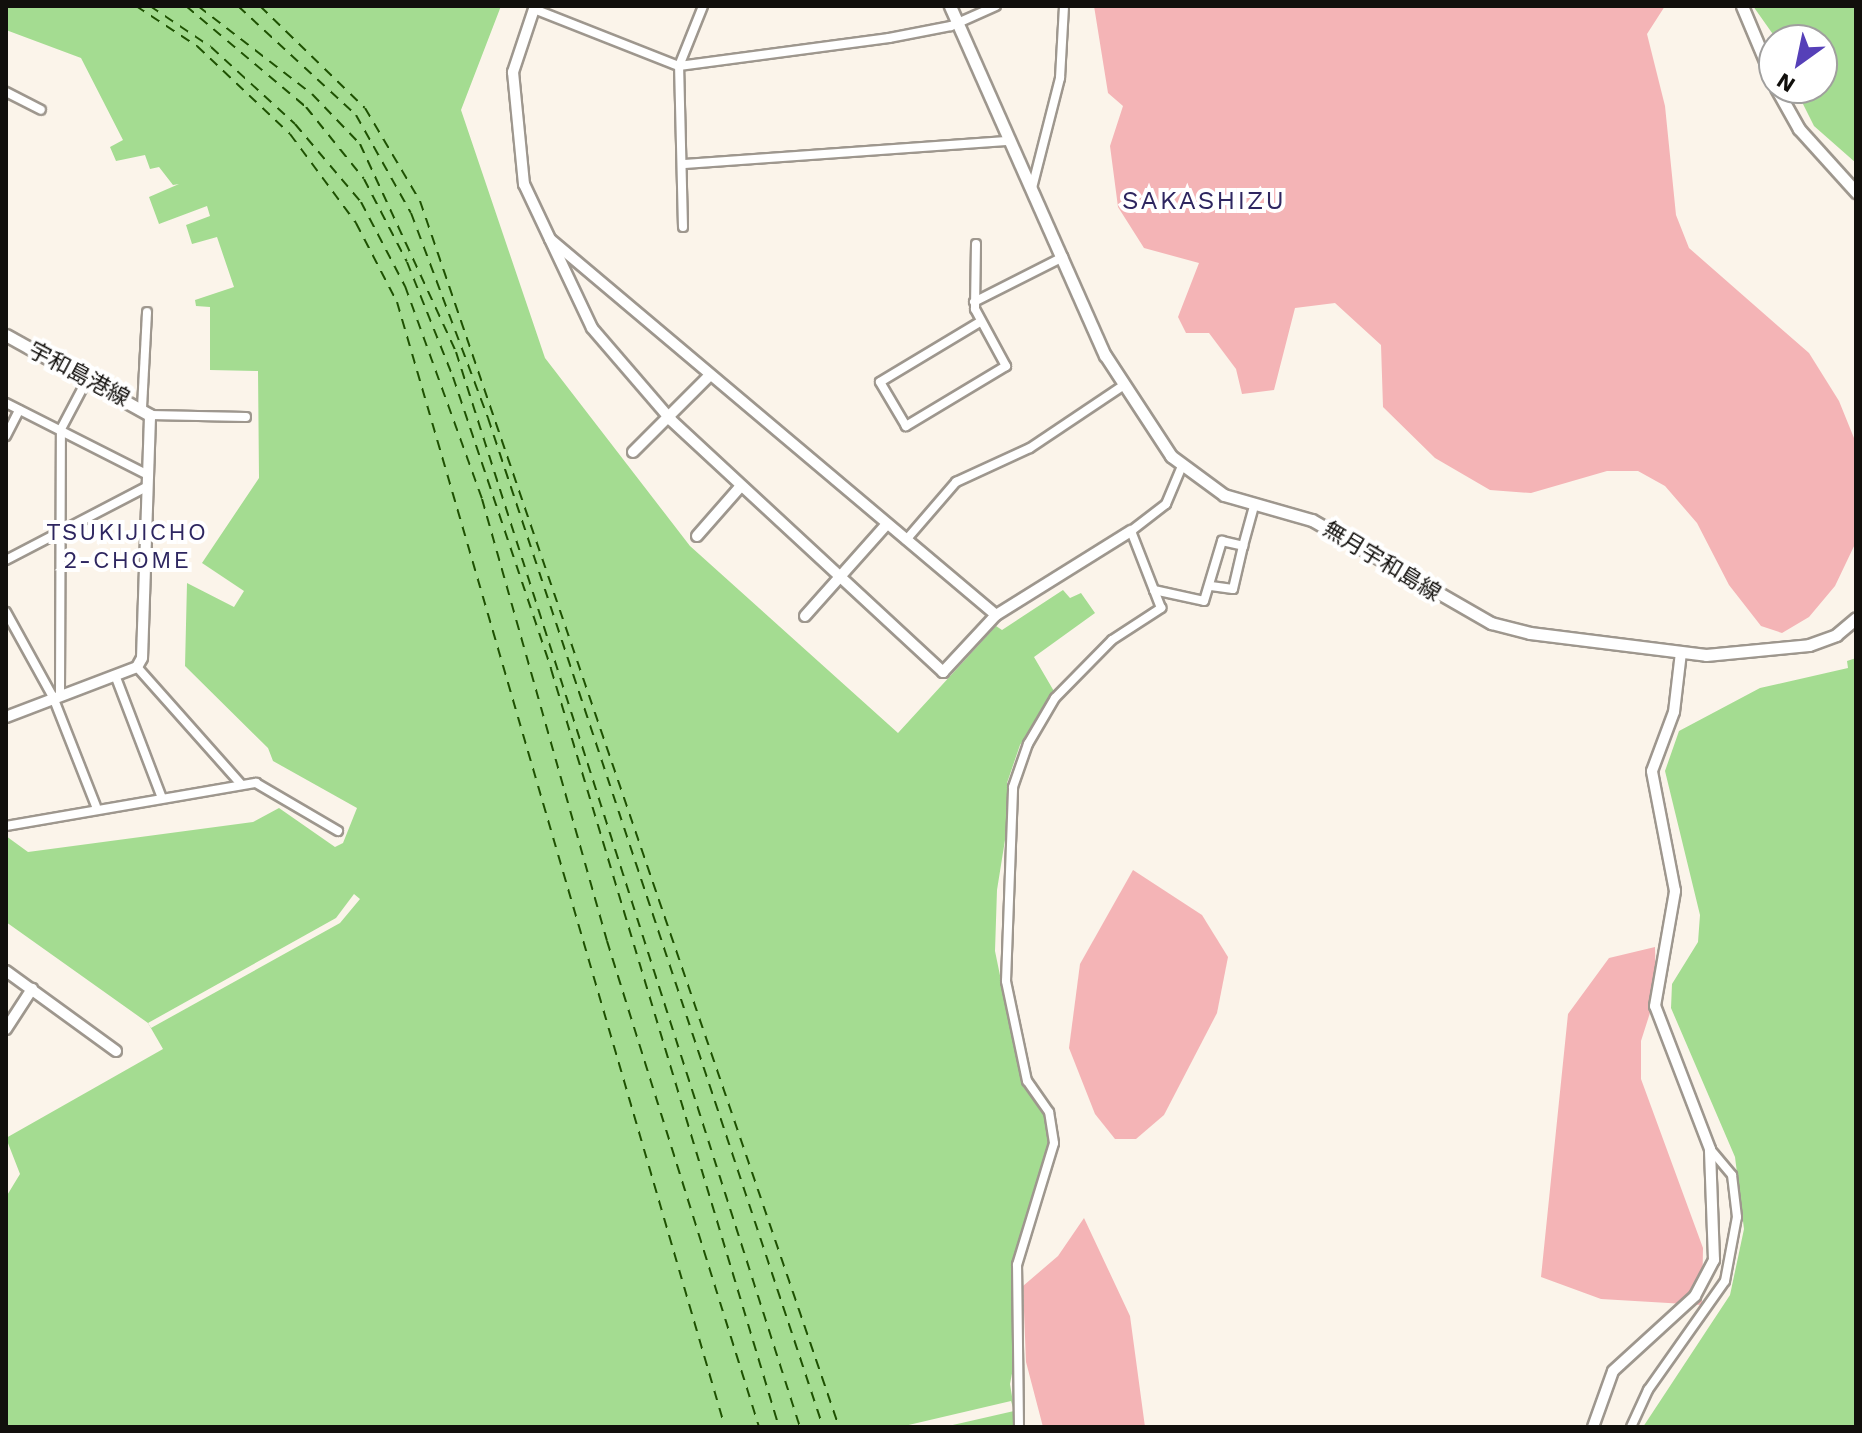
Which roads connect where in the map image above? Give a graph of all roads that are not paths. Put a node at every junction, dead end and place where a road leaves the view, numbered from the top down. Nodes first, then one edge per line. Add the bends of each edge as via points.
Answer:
1 (703, 6) edge
2 (950, 6) edge
3 (996, 6) edge
4 (1064, 6) edge
5 (1742, 6) edge
6 (534, 8) edge
7 (957, 23) junction
8 (1758, 44) edge
9 (679, 66) junction
10 (6, 92) edge
11 (1785, 104) edge
12 (41, 110) dead end
13 (1009, 141) junction
14 (685, 164) junction
15 (1032, 188) junction
16 (1856, 192) edge
17 (683, 227) dead end
18 (542, 232) junction
19 (976, 244) dead end
20 (1063, 257) junction
21 (974, 302) junction
22 (147, 312) dead end
23 (980, 322) junction
24 (6, 335) edge
25 (709, 376) junction
26 (88, 378) junction
27 (1124, 385) junction
28 (6, 403) edge
29 (19, 410) junction
30 (146, 412) junction
31 (246, 417) dead end
32 (671, 420) junction
33 (61, 433) junction
34 (6, 436) edge
35 (633, 452) dead end
36 (1182, 466) junction
37 (148, 480) junction
38 (740, 487) junction
39 (1254, 506) junction
40 (887, 524) junction
41 (60, 531) junction
42 (1131, 531) junction
43 (697, 536) dead end
44 (906, 540) junction
45 (1243, 546) junction
46 (6, 560) edge
47 (839, 578) junction
48 (1211, 586) junction
49 (1154, 590) junction
50 (6, 612) edge
51 (996, 615) junction
52 (805, 616) dead end
53 (1856, 618) edge
54 (1681, 652) junction
55 (137, 667) junction
56 (115, 675) junction
57 (56, 695) junction
58 (6, 717) edge
59 (241, 784) junction
60 (162, 798) junction
61 (96, 806) junction
62 (6, 826) edge
63 (338, 831) dead end
64 (6, 971) edge
65 (32, 989) junction
66 (6, 1029) edge
67 (116, 1051) dead end
68 (1710, 1149) junction
69 (1019, 1427) edge
70 (1593, 1427) edge
71 (1631, 1427) edge

1 - 9 street
2 - 7 main road, 無月宇和島線
3 - 7 street
4 - 15 street via 1064,57
5 - 8 main road
6 - 9 street
6 - 18 street via 517,52 514,95 524,184
7 - 9 street
7 - 13 main road, 無月宇和島線
9 - 14 street
10 - 12 street
11 - 16 main road via 1799,129
13 - 14 street
13 - 15 main road, 無月宇和島線
14 - 17 street
15 - 20 main road, 無月宇和島線
18 - 25 street
18 - 32 street via 592,328
19 - 21 street
20 - 21 street
20 - 27 main road, 無月宇和島線
21 - 23 street
22 - 30 street
23 - 23 street via 1006,366 906,426 880,382
24 - 26 main road, 宇和島港線
25 - 32 street
25 - 40 street
26 - 30 main road, 宇和島港線
26 - 33 street
27 - 36 main road, 無月宇和島線
27 - 44 street via 1030,448 956,482
28 - 29 street
29 - 33 street
29 - 34 street
30 - 31 street
30 - 37 street
32 - 35 street
32 - 38 street
33 - 37 street
33 - 41 street
36 - 39 main road, 無月宇和島線 via 1224,495
36 - 42 street via 1166,504
37 - 41 street
37 - 55 street
38 - 43 street
38 - 47 street
39 - 45 street
39 - 54 main road, 無月宇和島線 via 1291,513 1352,538 1491,623
40 - 44 street
40 - 47 street
41 - 46 street
41 - 57 street
42 - 49 street
42 - 51 street
44 - 51 street
45 - 48 street via 1233,589
45 - 48 street via 1222,541
47 - 51 street via 943,672
47 - 52 street
48 - 49 street via 1204,601
49 - 69 street via 1161,608 1112,640 1055,698 1028,744 1013,787 1006,981 1027,1081 1049,1112 1054,1143 1017,1265
50 - 57 street
53 - 54 main road, 無月宇和島線 via 1836,635 1809,645
54 - 68 street via 1674,712 1652,771 1676,918 1655,1006
55 - 56 street
55 - 59 street
56 - 57 street
56 - 60 street
57 - 58 street
57 - 61 street
59 - 60 street
59 - 63 street via 256,783
60 - 61 street
61 - 62 street
64 - 65 street
65 - 66 street
65 - 67 street
68 - 70 street via 1716,1238 1708,1278 1613,1371
68 - 71 street via 1732,1175 1737,1217 1725,1281 1648,1390

